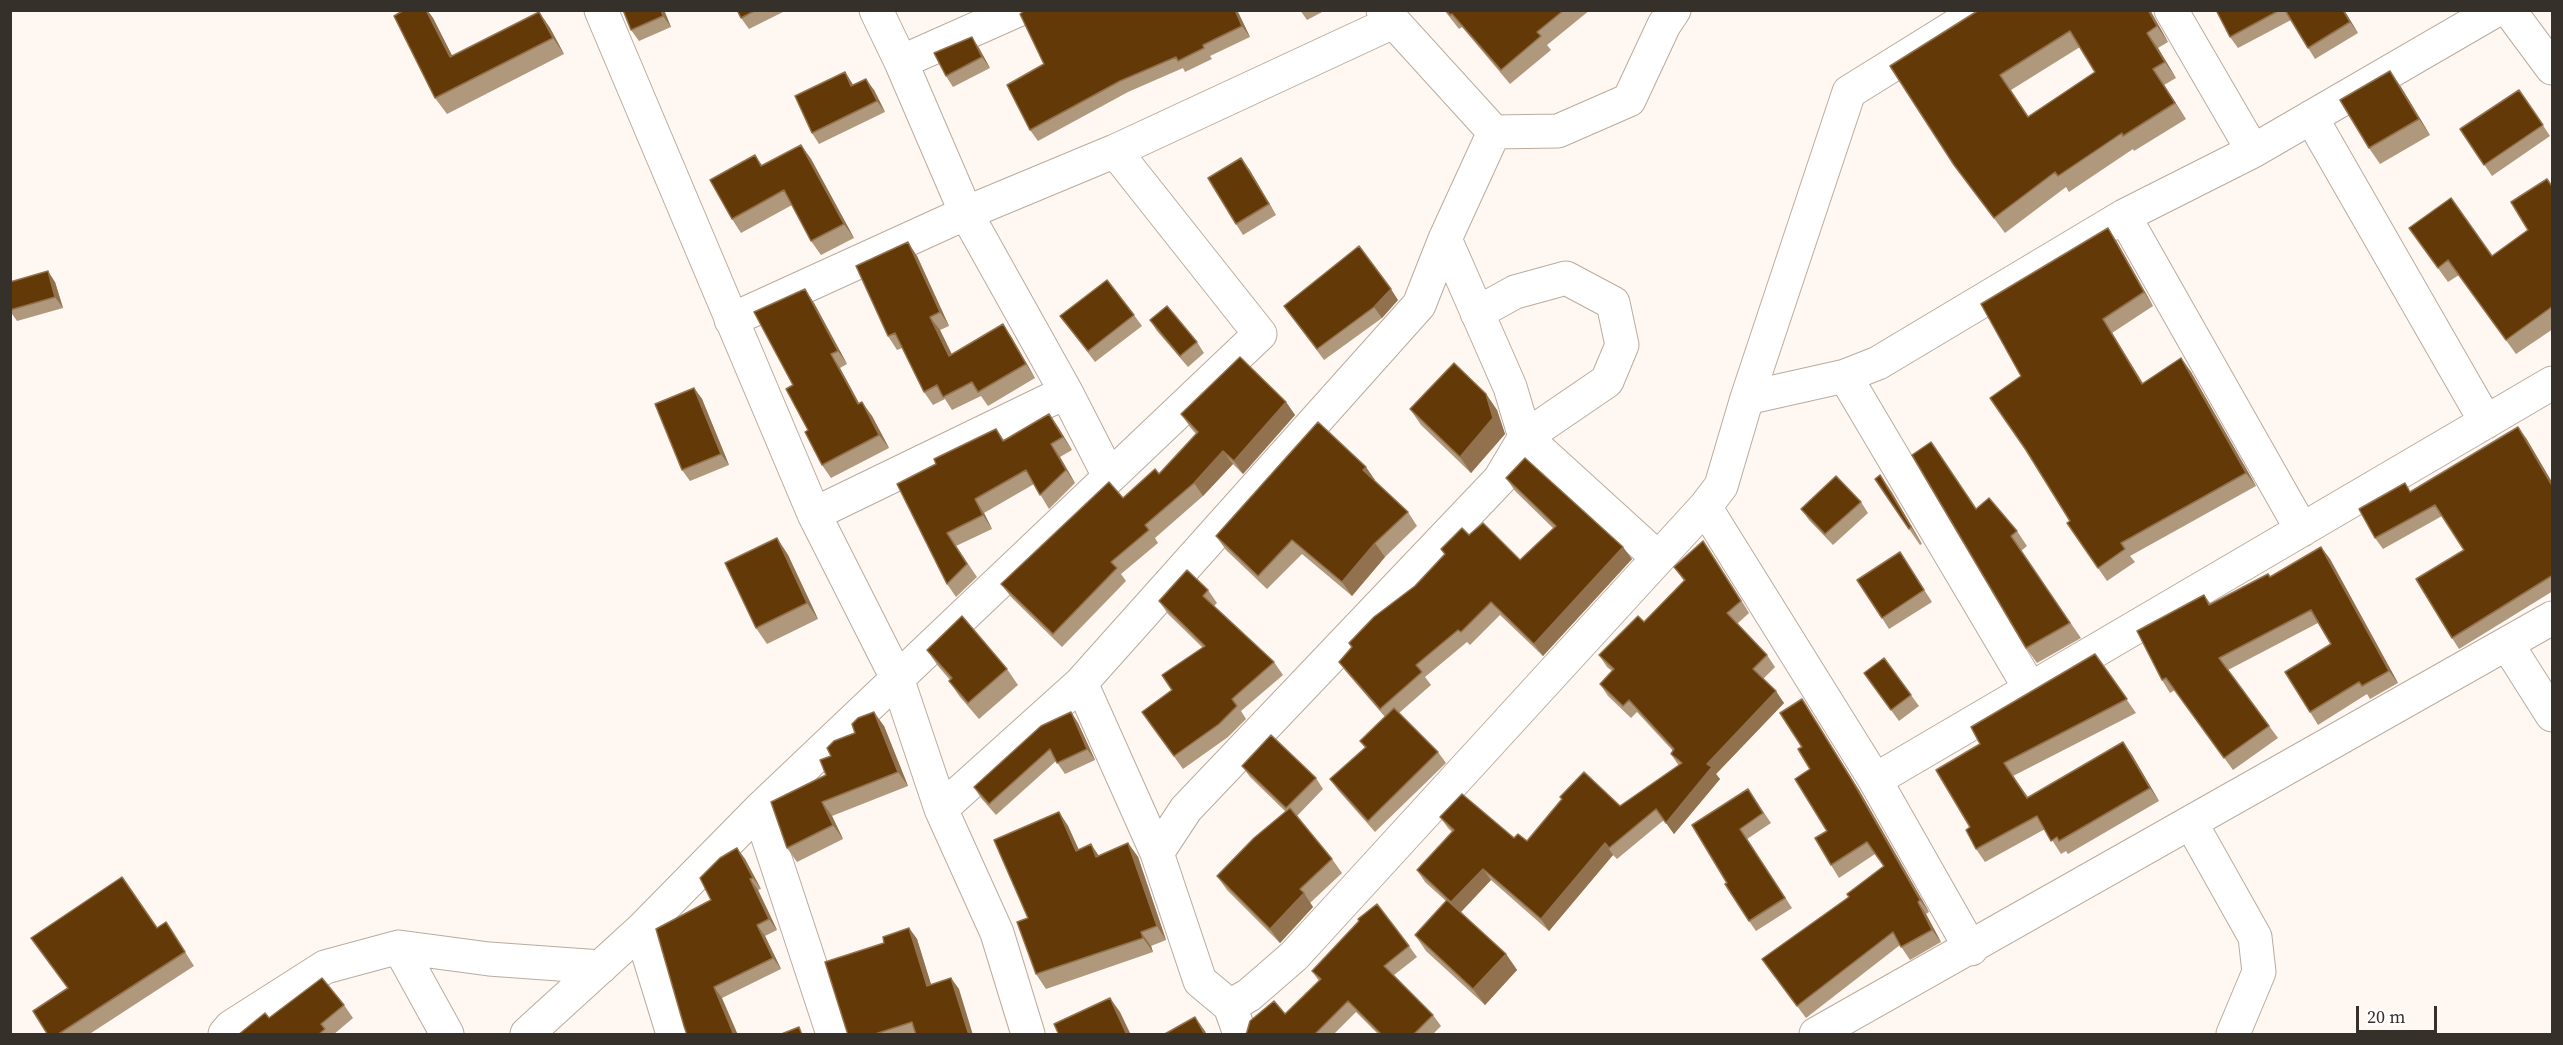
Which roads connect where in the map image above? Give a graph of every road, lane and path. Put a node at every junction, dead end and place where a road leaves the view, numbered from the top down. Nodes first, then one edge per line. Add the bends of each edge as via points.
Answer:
1 (601, 10) edge
2 (876, 10) edge
3 (1018, 10) edge
4 (1981, 10) edge
5 (2171, 10) edge
6 (2496, 10) edge
7 (2509, 10) edge
8 (1663, 15) edge
9 (1388, 16) edge
10 (902, 62) junction
11 (2553, 68) edge
12 (2310, 117) junction
13 (1494, 132) junction
14 (1115, 151) junction
15 (2253, 151) junction
16 (966, 213) junction
17 (2124, 216) junction
18 (1445, 239) junction
19 (1478, 313) junction
20 (731, 320) junction
21 (1845, 375) junction
22 (2553, 383) edge
23 (1066, 392) junction
24 (1747, 398) junction
25 (2486, 422) junction
26 (1525, 437) junction
27 (1109, 476) junction
28 (1705, 507) junction
29 (814, 514) junction
30 (2302, 530) junction
31 (1658, 558) junction
32 (2553, 618) edge
33 (2507, 644) junction
34 (897, 678) junction
35 (1081, 683) junction
36 (2031, 690) junction
37 (2553, 715) edge
38 (1875, 780) junction
39 (941, 809) junction
40 (759, 810) junction
41 (2191, 822) junction
42 (1157, 853) junction
43 (641, 930) junction
44 (399, 947) junction
45 (1971, 949) junction
46 (601, 967) junction
47 (1235, 1020) edge
48 (225, 1035) edge
49 (447, 1035) edge
50 (527, 1035) edge
51 (674, 1035) edge
52 (833, 1035) edge
53 (1029, 1035) edge
54 (1816, 1035) edge
55 (2233, 1035) edge

1 - 20 street
2 - 10 street
3 - 10 street
4 - 24 street via 1849,92
5 - 15 street
6 - 12 street
7 - 11 street
8 - 13 street via 1629,100 1558,130
9 - 13 street
9 - 14 street
10 - 16 street
12 - 15 street
12 - 25 street
13 - 18 street
14 - 16 street
14 - 27 street via 1260,334
15 - 17 street
16 - 20 street
16 - 23 street
17 - 21 street via 1878,363
17 - 30 street
18 - 19 street
18 - 35 street via 1419,305
19 - 26 street via 1510,387
19 - 26 street via 1515,292 1566,278 1613,303 1622,345 1606,381
20 - 29 street
21 - 24 street
21 - 36 street
22 - 25 street
23 - 27 street
23 - 29 street
24 - 28 street via 1721,486
25 - 30 street
26 - 31 street
26 - 42 street via 1500,479 1186,809
27 - 34 street
28 - 31 street
28 - 38 street
29 - 34 street
30 - 36 street
31 - 47 street via 1294,956 1249,995
32 - 33 street
33 - 37 street
33 - 41 street
34 - 39 street
34 - 40 street
35 - 39 street
35 - 42 street
36 - 38 street
38 - 45 street
39 - 53 street via 997,933
40 - 43 street
40 - 52 street
41 - 45 street
41 - 55 street via 2255,937 2259,972
42 - 47 street via 1200,981
43 - 46 street
43 - 51 street
44 - 46 street via 489,959
44 - 48 street via 325,967
44 - 49 street
45 - 54 street
46 - 50 street

